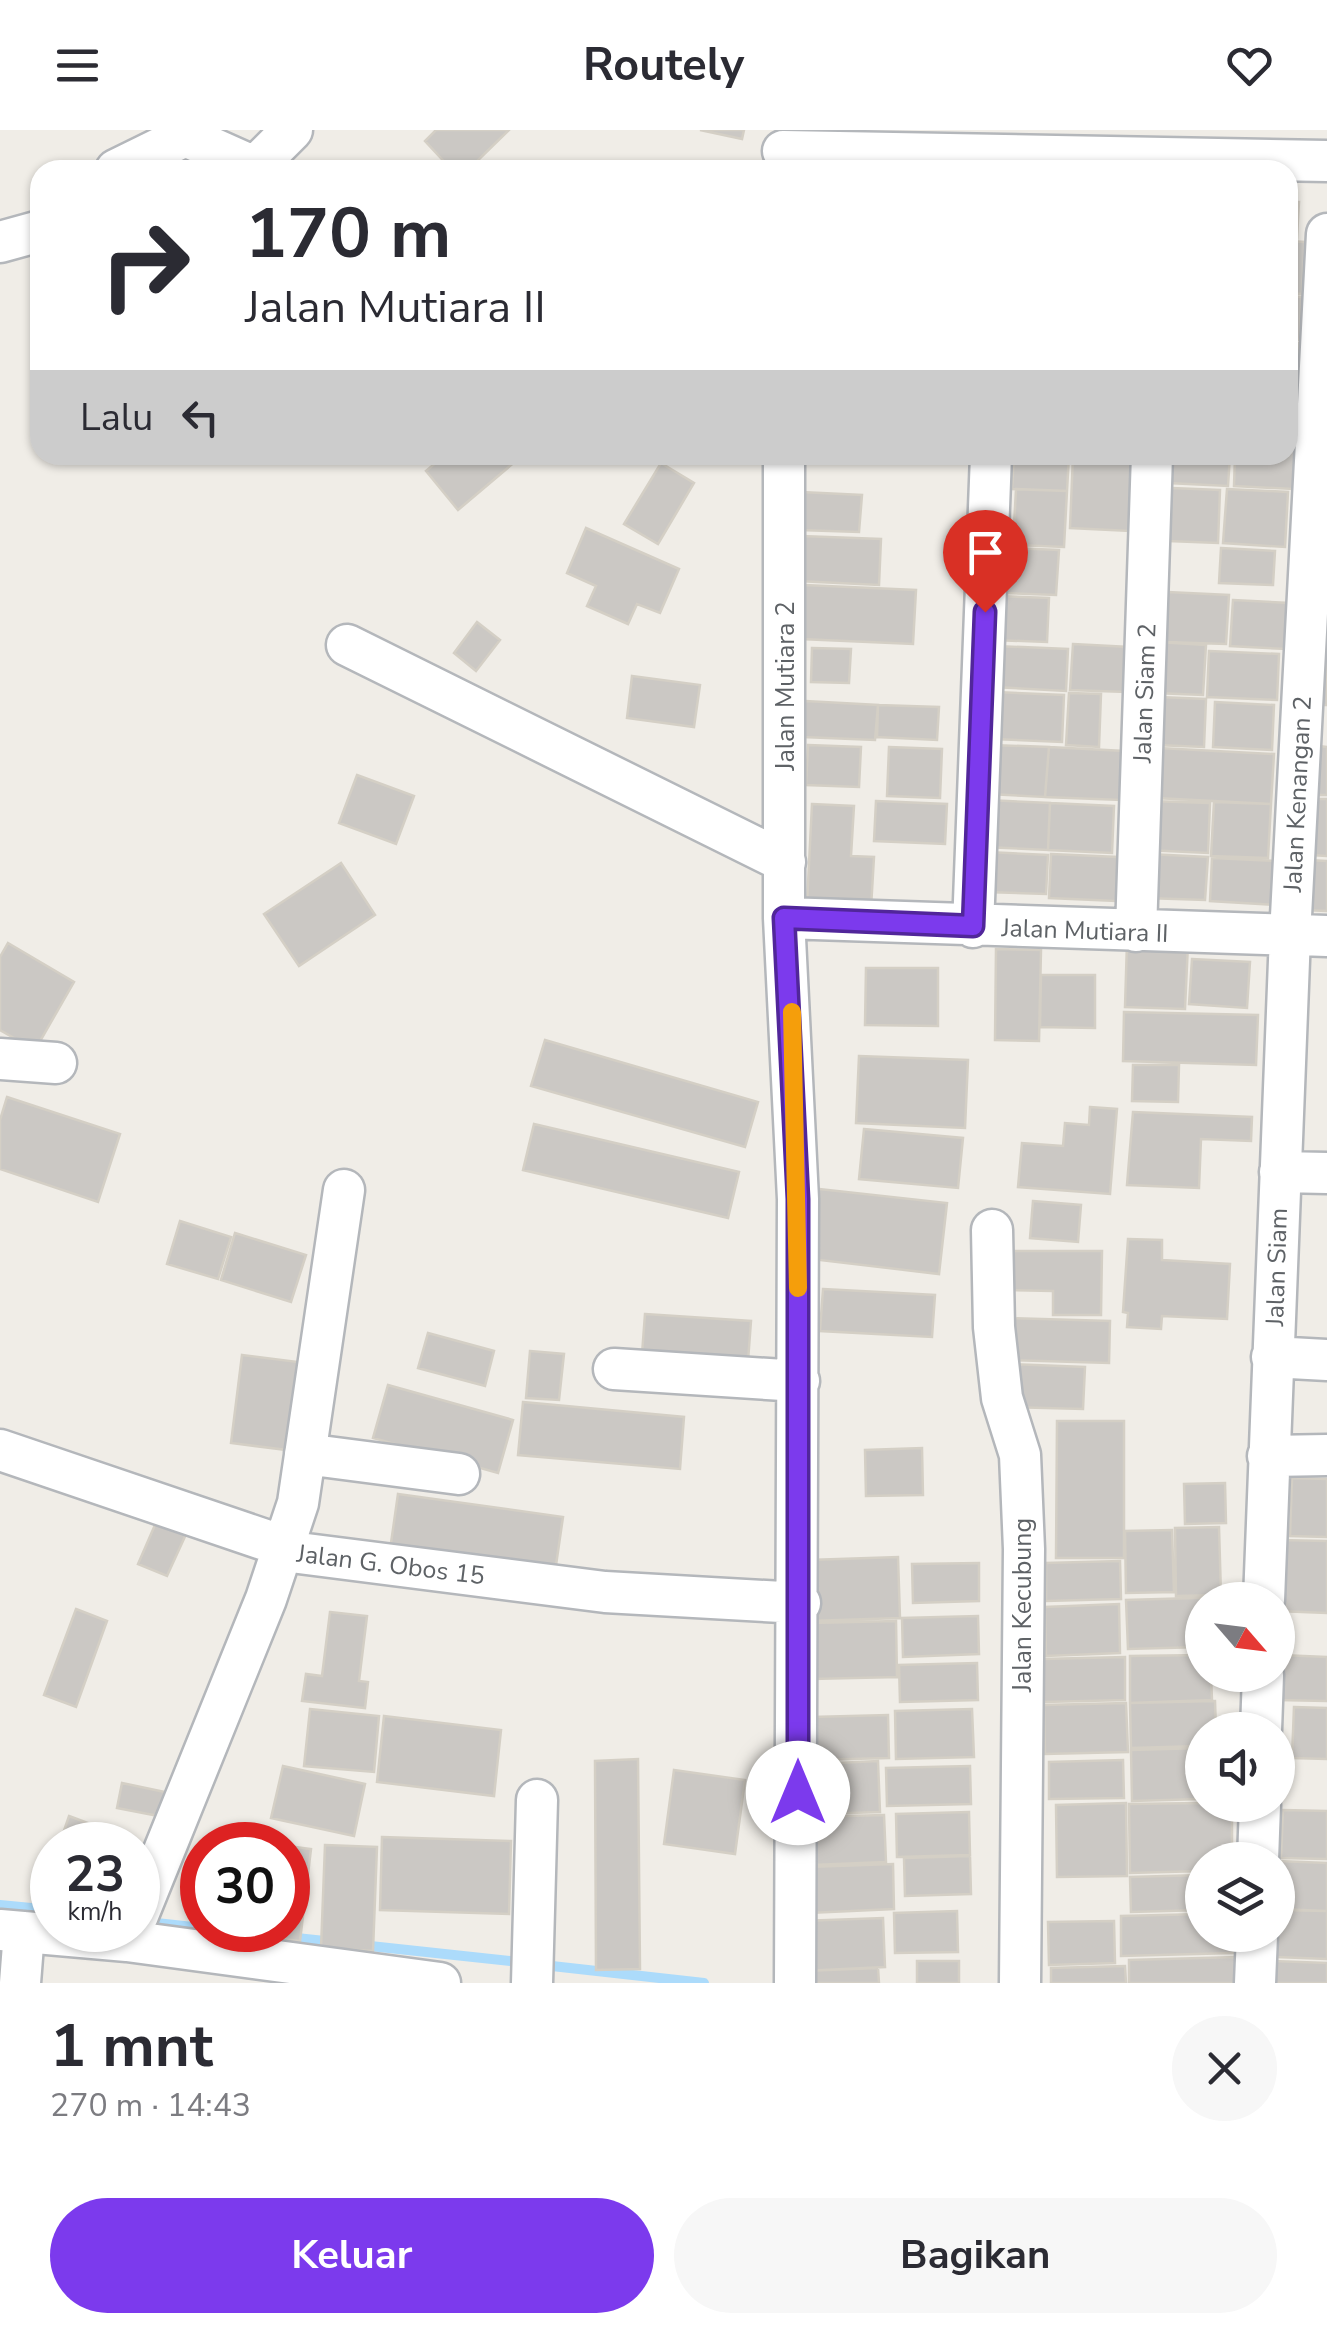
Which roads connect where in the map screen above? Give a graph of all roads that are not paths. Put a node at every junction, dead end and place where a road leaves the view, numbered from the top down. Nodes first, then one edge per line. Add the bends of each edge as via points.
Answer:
1 (292, 130) edge
2 (178, 133) edge
3 (782, 150) edge
4 (133, 160) edge
5 (240, 160) edge
6 (266, 160) edge
7 (966, 160) edge
8 (1327, 161) edge
9 (1298, 162) edge
10 (30, 234) edge
11 (1327, 234) edge
12 (0, 242) edge
13 (784, 465) edge
14 (992, 465) edge
15 (1152, 465) edge
16 (347, 645) dead end
17 (785, 862) junction
18 (784, 918) junction
19 (973, 926) junction
20 (1136, 931) junction
21 (1308, 935) edge
22 (0, 1059) edge
23 (56, 1062) dead end
24 (1280, 1172) junction
25 (1327, 1173) edge
26 (344, 1190) dead end
27 (992, 1230) dead end
28 (1272, 1358) junction
29 (1327, 1360) edge
30 (614, 1369) dead end
31 (799, 1381) junction
32 (0, 1450) edge
33 (305, 1454) junction
34 (1327, 1455) edge
35 (1268, 1456) junction
36 (459, 1474) dead end
37 (283, 1551) junction
38 (1264, 1582) edge
39 (800, 1603) junction
40 (537, 1800) dead end
41 (160, 1859) edge
42 (12, 1931) edge
43 (160, 1935) edge
44 (1256, 1952) edge
45 (370, 1979) edge
46 (20, 1983) edge
47 (440, 1983) edge
48 (532, 1983) edge
49 (795, 1983) edge
50 (1020, 1983) edge
51 (1256, 1983) edge

1 - 6 street
2 - 4 street
2 - 5 street
3 - 7 street
8 - 9 street
10 - 12 street
11 - 21 street, Jalan Kenangan 2
13 - 17 street, Jalan Mutiara 2
14 - 19 street
15 - 20 street, Jalan Siam 2
16 - 17 street
17 - 18 street, Jalan Mutiara 2
18 - 19 street, Jalan Mutiara II
18 - 31 street, Jalan Mutiara 2 via 795,1085
19 - 20 street, Jalan Mutiara II
20 - 21 street, Jalan Mutiara II
21 - 24 street, Jalan Siam
22 - 23 street
24 - 25 street
24 - 28 street, Jalan Siam
26 - 33 street
27 - 50 street, Jalan Kecubung via 994,1327 1002,1398 1020,1454 1024,1549
28 - 29 street
28 - 35 street, Jalan Siam
30 - 31 street
31 - 39 street, Jalan Mutiara 2
32 - 37 street, Jalan G. Obos 15
33 - 36 street
33 - 37 street
34 - 35 street
35 - 38 street, Jalan Siam
37 - 39 street, Jalan G. Obos 15 via 605,1592
37 - 41 street
39 - 49 street, Jalan Mutiara 2
40 - 48 street
42 - 46 street
43 - 45 street
44 - 51 street
45 - 47 street

